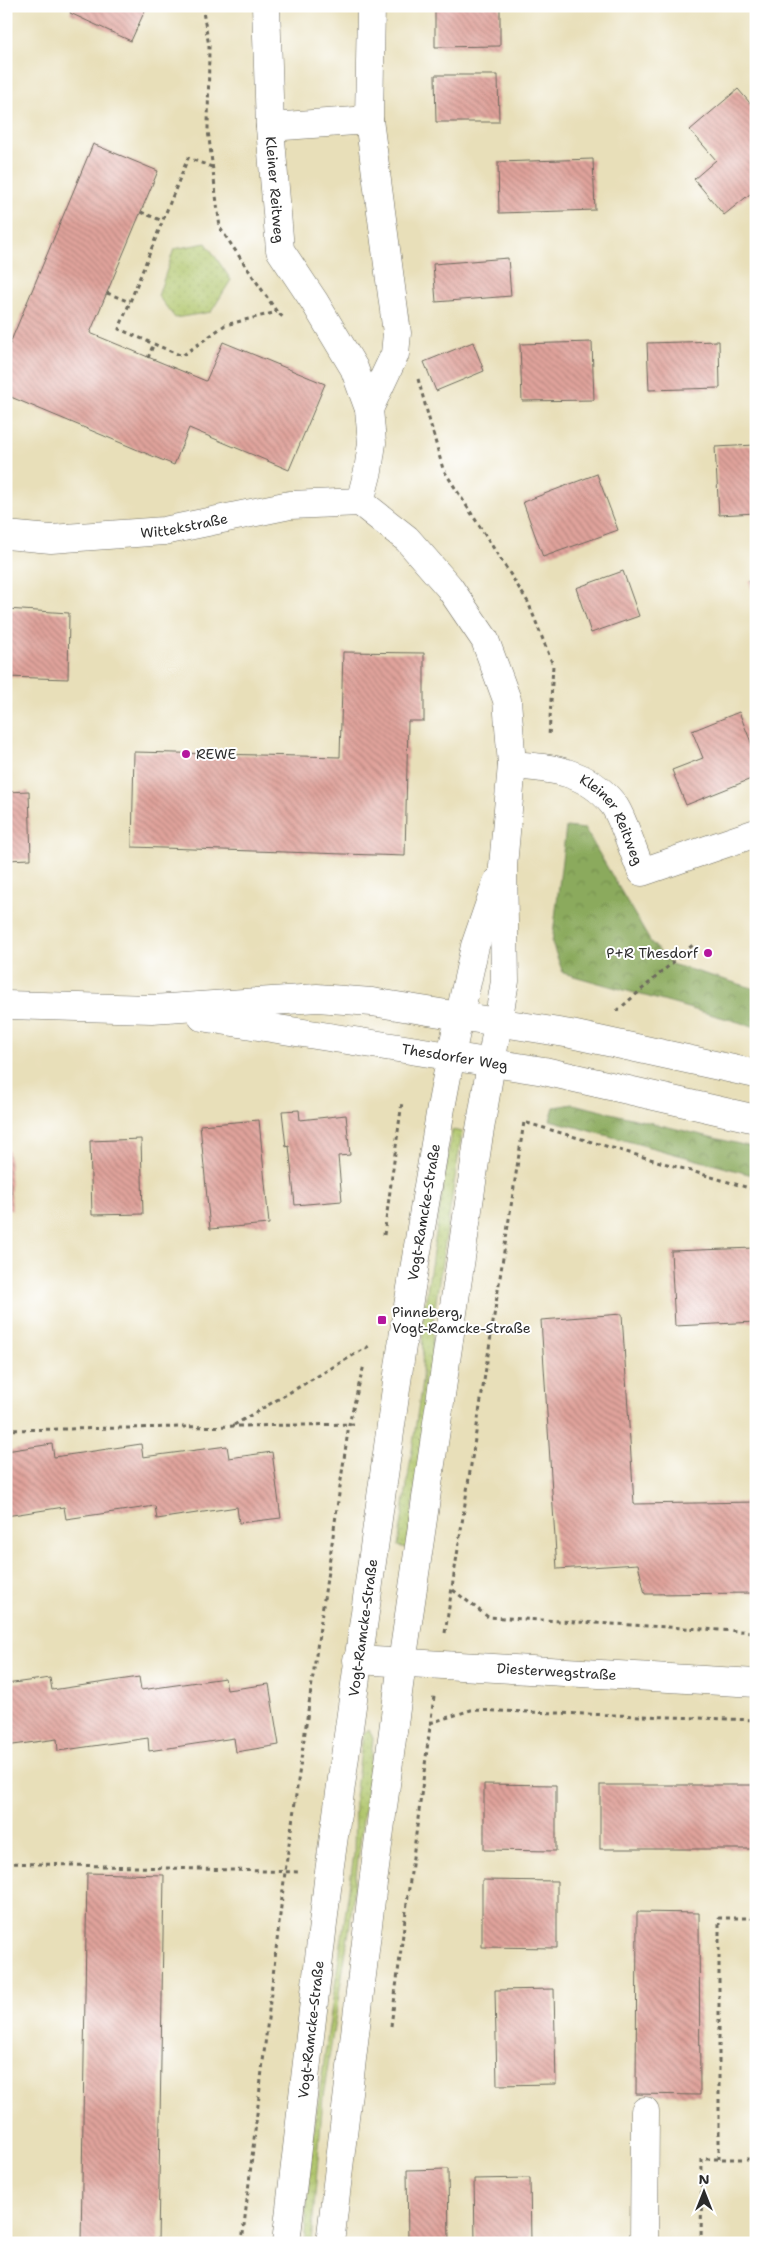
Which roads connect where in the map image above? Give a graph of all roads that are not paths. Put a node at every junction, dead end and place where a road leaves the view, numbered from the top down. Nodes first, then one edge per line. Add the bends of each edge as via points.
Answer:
1 (266, 6) edge
2 (371, 6) edge
3 (369, 120) junction
4 (270, 127) junction
5 (369, 409) junction
6 (360, 502) junction
7 (6, 535) edge
8 (512, 765) junction
9 (756, 833) edge
10 (503, 866) junction
11 (6, 1005) edge
12 (152, 1009) junction
13 (460, 1016) junction
14 (499, 1022) junction
15 (451, 1055) junction
16 (492, 1062) junction
17 (756, 1074) edge
18 (756, 1118) edge
19 (358, 1660) junction
20 (402, 1663) junction
21 (756, 1683) edge
22 (645, 2111) dead end
23 (286, 2243) edge
24 (330, 2243) edge
25 (644, 2243) edge

1 - 4 street, Kleiner Reitweg
2 - 3 street
3 - 4 street
3 - 5 street via 397,333 395,354
4 - 5 street, Kleiner Reitweg via 280,250 354,368
5 - 6 street, Kleiner Reitweg via 372,443
6 - 7 street, Wittekstraße via 290,505 164,531 51,539
6 - 8 street via 406,539 449,587 486,640 507,700
8 - 9 street, Kleiner Reitweg via 547,767 582,777 614,805 642,872
8 - 10 street
10 - 13 street via 475,946
10 - 14 street via 506,981
11 - 12 street, Thesdorfer Weg
12 - 13 street, Thesdorfer Weg via 317,998 396,1005
12 - 15 street, Thesdorfer Weg
13 - 14 street, Thesdorfer Weg
13 - 15 street, Vogt-Ramcke-Straße
14 - 16 street
14 - 17 street, Thesdorfer Weg via 571,1034
15 - 16 street, Thesdorfer Weg
15 - 19 street, Vogt-Ramcke-Straße via 391,1423
16 - 18 street, Thesdorfer Weg
16 - 20 street
19 - 20 street, Diesterwegstraße
19 - 23 street, Vogt-Ramcke-Straße via 329,1872
20 - 21 street, Diesterwegstraße
20 - 24 street
22 - 25 street

